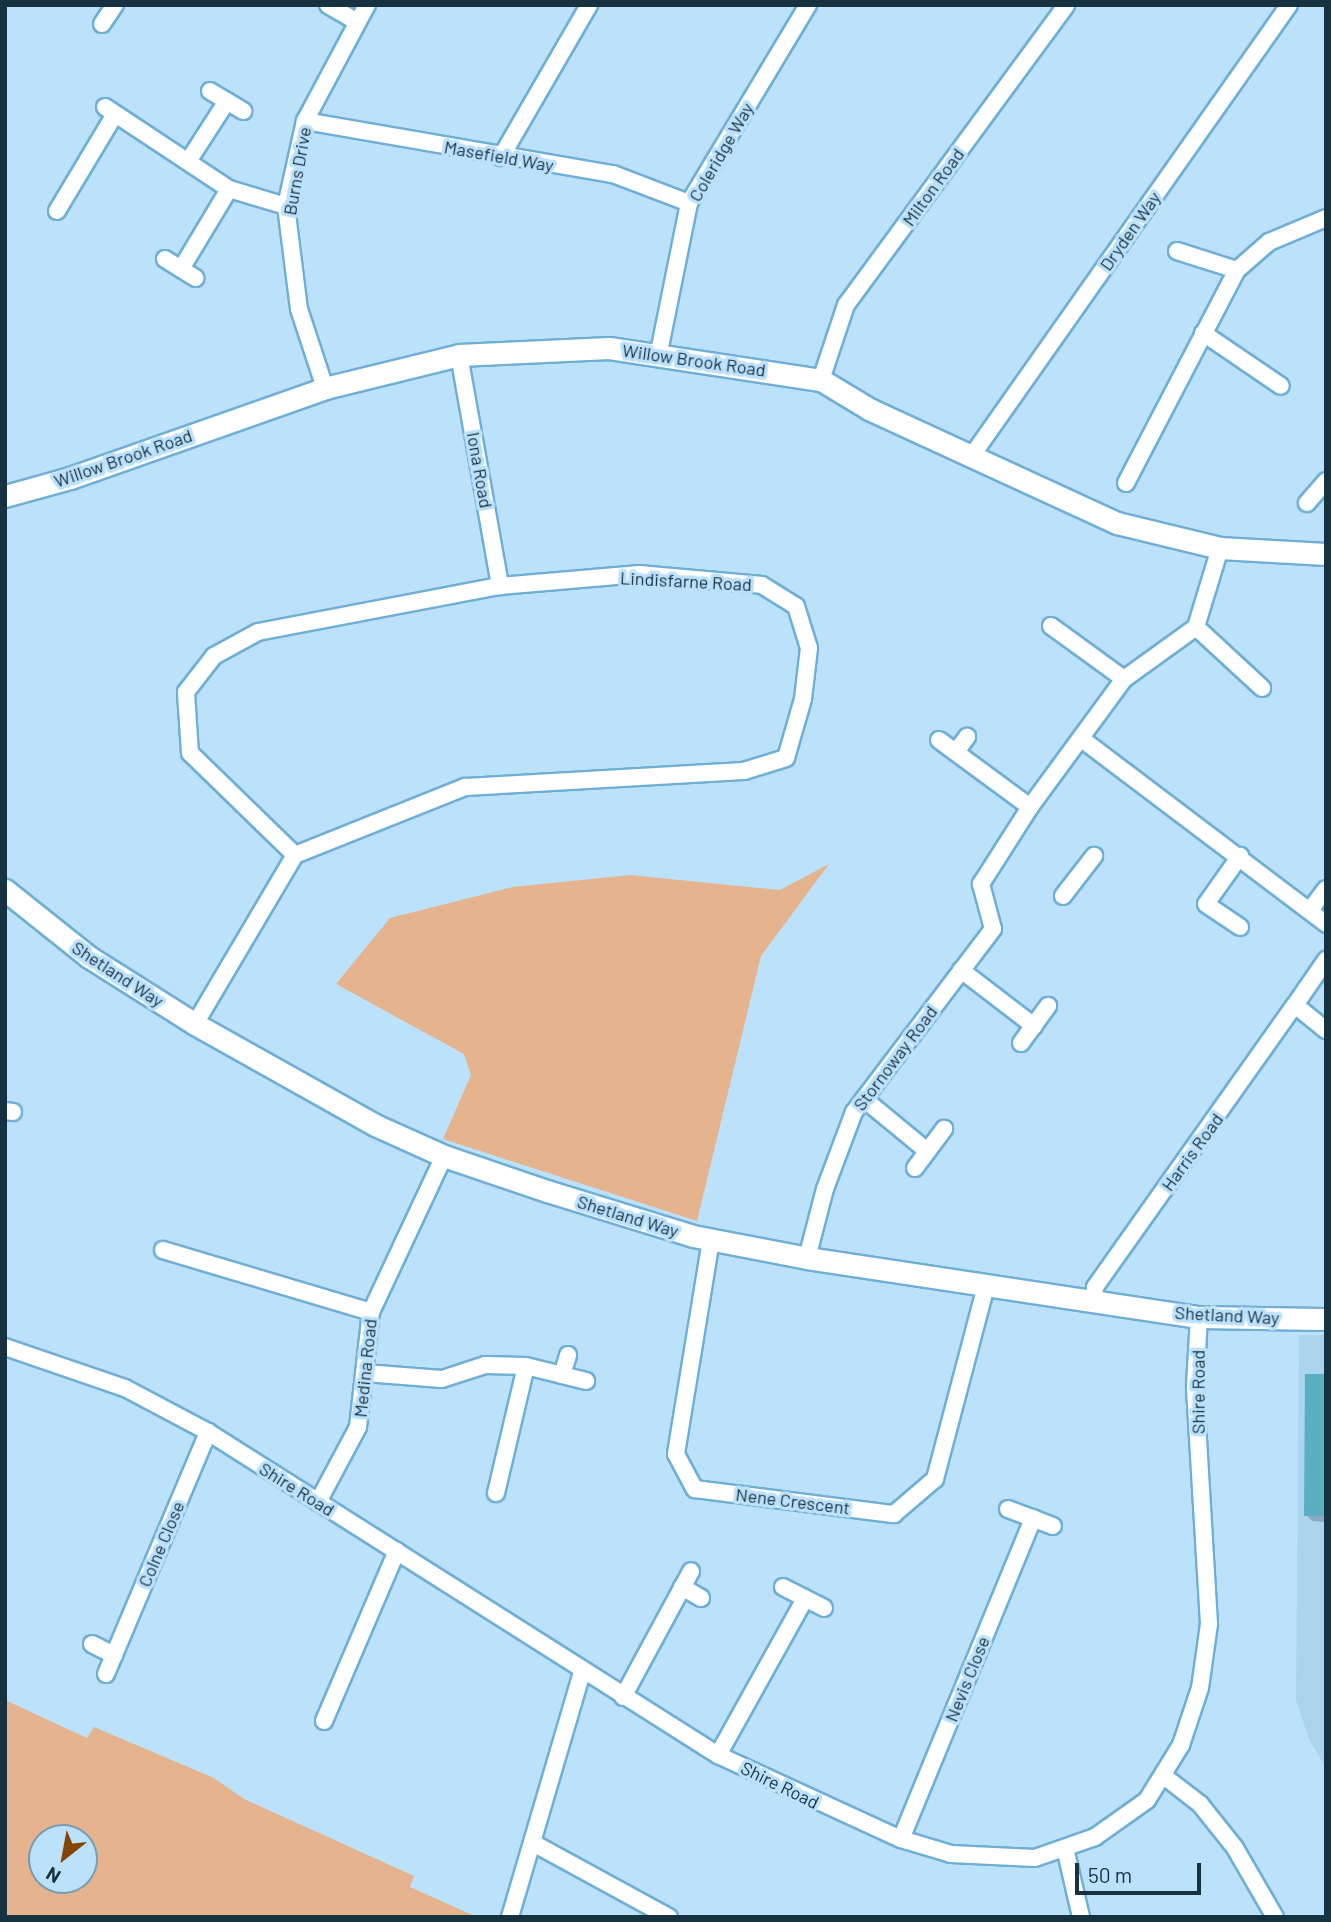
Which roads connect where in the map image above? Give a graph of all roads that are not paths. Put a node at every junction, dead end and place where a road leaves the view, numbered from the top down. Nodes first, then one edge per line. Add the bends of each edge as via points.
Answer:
1 (328, 5) edge
2 (367, 5) edge
3 (589, 5) edge
4 (808, 5) edge
5 (1066, 5) edge
6 (1289, 5) edge
7 (114, 6) edge
8 (358, 22) junction
9 (102, 24) dead end
10 (210, 91) dead end
11 (227, 101) junction
12 (243, 111) dead end
13 (305, 121) junction
14 (501, 157) junction
15 (189, 160) junction
16 (229, 189) junction
17 (66, 196) junction
18 (689, 203) junction
19 (81, 204) dead end
20 (286, 206) junction
21 (58, 211) dead end
22 (1326, 218) edge
23 (1177, 251) dead end
24 (165, 259) dead end
25 (181, 269) junction
26 (1237, 270) junction
27 (196, 278) dead end
28 (1203, 333) junction
29 (659, 352) junction
30 (459, 355) junction
31 (821, 380) junction
32 (1281, 386) dead end
33 (325, 388) junction
34 (971, 457) junction
35 (1326, 481) edge
36 (1126, 483) dead end
37 (5, 496) edge
38 (1307, 503) dead end
39 (1220, 548) junction
40 (1326, 554) edge
41 (500, 586) junction
42 (1051, 626) dead end
43 (1196, 627) junction
44 (1125, 679) junction
45 (1262, 688) dead end
46 (967, 737) dead end
47 (939, 740) dead end
48 (1083, 740) junction
49 (956, 752) junction
50 (1030, 807) junction
51 (296, 855) junction
52 (1094, 856) dead end
53 (1240, 856) junction
54 (1326, 889) edge
55 (5, 890) edge
56 (1063, 896) dead end
57 (1310, 910) junction
58 (1326, 924) edge
59 (1240, 927) dead end
60 (1326, 960) edge
61 (961, 970) junction
62 (1295, 1005) junction
63 (1048, 1006) dead end
64 (195, 1024) junction
65 (1034, 1026) junction
66 (1326, 1030) edge
67 (1021, 1043) dead end
68 (864, 1099) junction
69 (944, 1129) dead end
70 (928, 1151) junction
71 (444, 1156) junction
72 (915, 1168) dead end
73 (710, 1240) junction
74 (163, 1250) dead end
75 (807, 1258) junction
76 (986, 1286) junction
77 (1094, 1301) junction
78 (371, 1312) junction
79 (1199, 1317) junction
80 (1326, 1319) edge
81 (5, 1347) edge
82 (568, 1355) dead end
83 (526, 1366) junction
84 (365, 1373) junction
85 (562, 1375) junction
86 (586, 1381) dead end
87 (208, 1432) junction
88 (496, 1493) dead end
89 (318, 1502) junction
90 (1008, 1508) dead end
91 (1033, 1518) junction
92 (1053, 1525) dead end
93 (397, 1551) junction
94 (691, 1571) dead end
95 (682, 1587) junction
96 (783, 1587) dead end
97 (701, 1598) dead end
98 (805, 1600) junction
99 (824, 1608) dead end
100 (92, 1644) dead end
101 (114, 1655) junction
102 (582, 1672) junction
103 (106, 1674) dead end
104 (623, 1697) junction
105 (324, 1721) dead end
106 (718, 1755) junction
107 (1165, 1777) junction
108 (901, 1839) junction
109 (533, 1843) junction
110 (1065, 1848) junction
111 (510, 1917) edge
112 (669, 1917) edge
113 (1081, 1917) edge
114 (1275, 1917) edge

1 - 8 street
2 - 8 street, Burns Drive
3 - 14 street
4 - 18 street, Coleridge Way
5 - 31 street, Milton Road via 846,305
6 - 34 street, Dryden Way
7 - 9 street
8 - 13 street, Burns Drive
10 - 11 street
11 - 12 street
11 - 15 street
13 - 14 street, Masefield Way
13 - 20 street, Burns Drive
14 - 18 street, Masefield Way via 613,174
15 - 16 street
15 - 17 street via 110,110
16 - 20 street
16 - 25 street
17 - 19 street
17 - 21 street
18 - 29 street, Coleridge Way
20 - 33 street, Burns Drive via 299,309
22 - 26 street via 1269,242
23 - 26 street
24 - 25 street
25 - 27 street
26 - 28 street
28 - 32 street
28 - 36 street
29 - 30 street, Willow Brook Road via 609,348
29 - 31 street, Willow Brook Road
30 - 33 street, Willow Brook Road
30 - 41 street, Iona Road
31 - 34 street, Willow Brook Road via 869,409
33 - 37 street, Willow Brook Road via 70,478
34 - 39 street, Willow Brook Road via 1117,523
35 - 38 street
39 - 40 street, Willow Brook Road
39 - 43 street
41 - 51 street, Lindisfarne Road via 258,632 214,656 186,692 190,753
41 - 51 street, Lindisfarne Road via 639,574 762,585 796,606 809,648 803,699 786,758 744,771 465,787
42 - 44 street
43 - 44 street
43 - 45 street
44 - 48 street
46 - 49 street
47 - 49 street
48 - 50 street
48 - 53 street
49 - 50 street
50 - 61 street, Stornoway Road via 981,884 993,929
51 - 64 street
52 - 56 street
53 - 57 street
53 - 59 street via 1206,904
54 - 57 street
55 - 64 street, Shetland Way via 89,957
57 - 58 street
60 - 62 street, Harris Road
61 - 65 street
61 - 68 street, Stornoway Road
62 - 66 street
62 - 77 street, Harris Road via 1095,1287
63 - 65 street
64 - 71 street, Shetland Way via 375,1125
65 - 67 street
68 - 70 street
68 - 75 street, Stornoway Road via 835,1157
69 - 70 street
70 - 72 street
71 - 73 street, Shetland Way
71 - 78 street, Medina Road
73 - 75 street, Shetland Way
73 - 76 street, Nene Crescent via 676,1454 695,1489 894,1514 934,1479
74 - 78 street
75 - 76 street, Shetland Way
76 - 77 street, Shetland Way
77 - 79 street, Shetland Way
78 - 84 street, Medina Road
79 - 80 street, Shetland Way
79 - 107 street, Shire Road via 1195,1386 1209,1624 1200,1688
81 - 87 street, Shire Road via 125,1388
82 - 85 street
83 - 84 street via 485,1364 442,1380
83 - 85 street
83 - 88 street
84 - 89 street, Medina Road via 359,1427
85 - 86 street
87 - 89 street, Shire Road
87 - 101 street, Colne Close
89 - 93 street, Shire Road
90 - 91 street
91 - 92 street
91 - 108 street, Nevis Close
93 - 102 street, Shire Road
93 - 105 street
94 - 95 street
95 - 97 street
95 - 104 street
96 - 98 street
98 - 99 street
98 - 106 street
100 - 101 street
101 - 103 street, Colne Close
102 - 104 street, Shire Road
102 - 109 street
104 - 106 street, Shire Road
106 - 108 street, Shire Road
107 - 110 street, Shire Road via 1125,1819
107 - 114 street via 1200,1804 1235,1849
108 - 110 street, Shire Road via 951,1854 1000,1858 1035,1858
109 - 111 street
109 - 112 street
110 - 113 street

